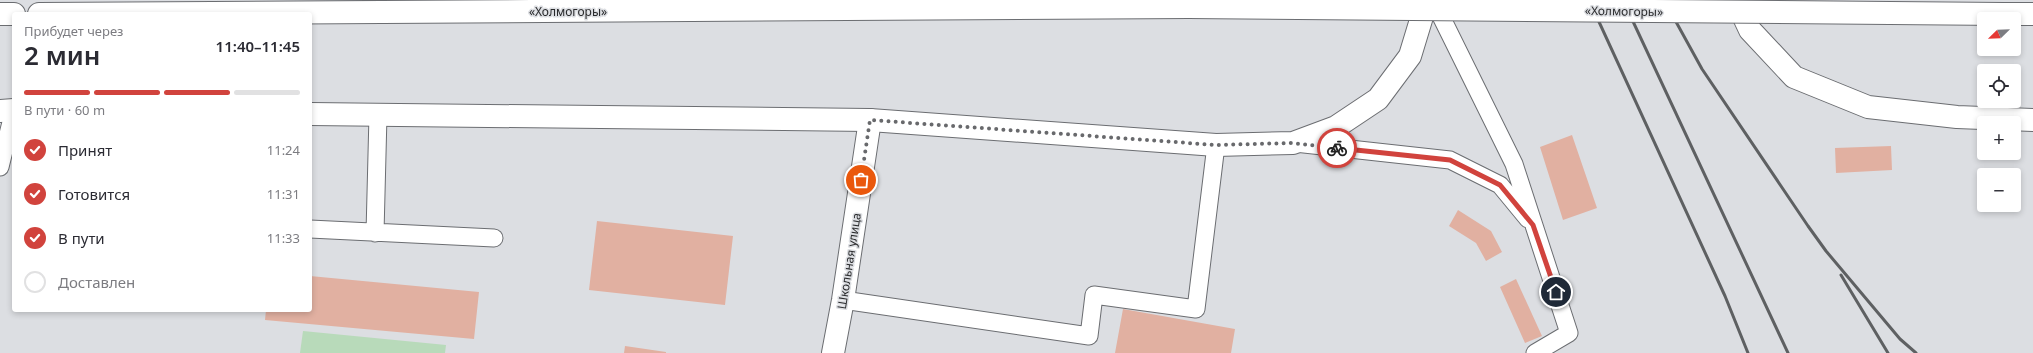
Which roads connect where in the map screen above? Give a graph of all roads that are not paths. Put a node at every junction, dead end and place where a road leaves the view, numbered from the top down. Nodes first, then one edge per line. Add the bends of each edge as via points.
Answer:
1 (1427, 0) edge
2 (1433, 0) edge
3 (1736, 0) edge
4 (312, 12) edge
5 (0, 14) edge
6 (12, 14) edge
7 (2033, 14) edge
8 (12, 110) edge
9 (0, 111) edge
10 (312, 114) edge
11 (378, 115) junction
12 (12, 118) edge
13 (870, 120) junction
14 (2033, 120) edge
15 (1292, 143) junction
16 (1216, 145) junction
17 (0, 167) edge
18 (1533, 225) junction
19 (312, 229) edge
20 (375, 233) junction
21 (494, 238) dead end
22 (843, 300) junction
23 (833, 353) edge
24 (1535, 353) edge

1 - 15 main road via 1410,56 1378,99 1336,127
2 - 18 lane via 1514,164
3 - 14 main road via 1750,30 1794,77 1868,107 1957,117
4 - 7 main road, «Холмогоры», bridge via 1189,7
5 - 6 main road
8 - 9 main road
10 - 11 main road
11 - 13 main road
11 - 20 lane
12 - 17 lane
13 - 16 main road
13 - 22 main road, Школьная улица
15 - 16 main road
15 - 18 lane via 1450,160 1500,185
16 - 22 lane via 1196,309 1094,295 1089,336
18 - 24 lane via 1569,332
19 - 20 lane
20 - 21 lane
22 - 23 main road, Школьная улица

